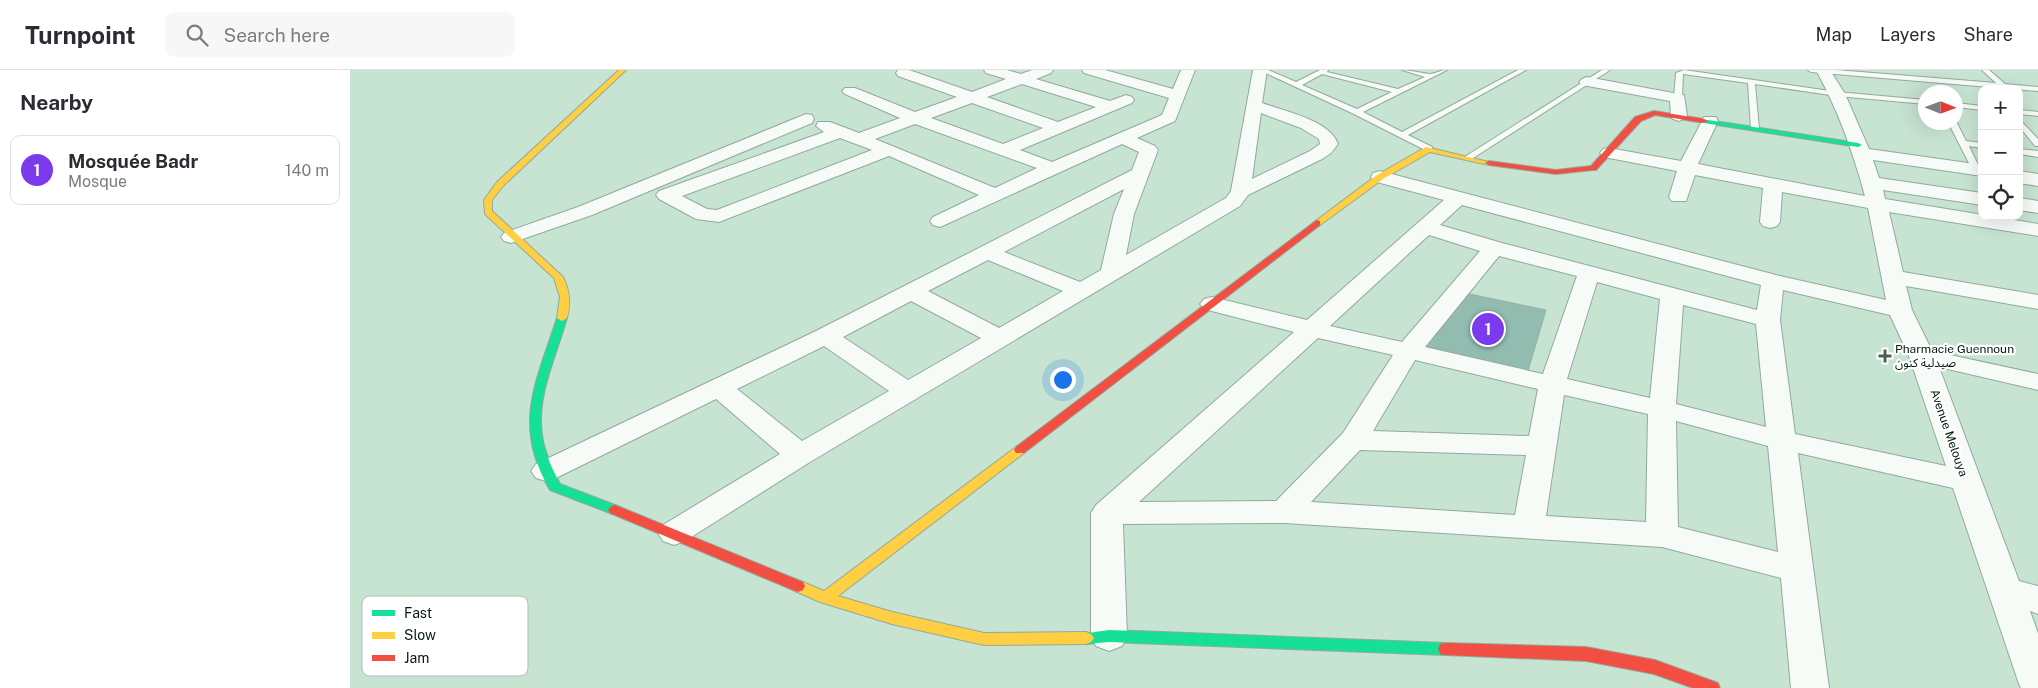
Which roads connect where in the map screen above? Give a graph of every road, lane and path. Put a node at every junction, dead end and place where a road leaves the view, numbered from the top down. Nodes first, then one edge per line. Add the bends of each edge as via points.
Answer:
1 (623, 70) edge
2 (991, 70) edge
3 (1046, 70) edge
4 (1089, 70) edge
5 (1188, 70) edge
6 (1261, 70) edge
7 (1405, 70) edge
8 (1444, 70) edge
9 (1523, 70) edge
10 (1607, 70) edge
11 (1985, 70) edge
12 (1323, 71) edge
13 (903, 73) dead end
14 (1135, 76) edge
15 (1431, 76) junction
16 (1824, 76) edge
17 (1023, 79) junction
18 (1587, 82) junction
19 (1751, 82) junction
20 (1296, 84) junction
21 (1985, 85) edge
22 (2002, 85) edge
23 (2023, 88) edge
24 (2038, 89) edge
25 (850, 91) dead end
26 (1400, 92) junction
27 (1177, 95) junction
28 (972, 97) junction
29 (1678, 98) junction
30 (1918, 100) edge
31 (1255, 106) junction
32 (1963, 106) edge
33 (1978, 108) edge
34 (785, 111) dead end
35 (1357, 112) junction
36 (2023, 112) edge
37 (2038, 114) edge
38 (1679, 116) junction
39 (916, 118) junction
40 (806, 119) junction
41 (1710, 121) junction
42 (2023, 126) edge
43 (1057, 127) junction
44 (1755, 129) junction
45 (1956, 130) edge
46 (840, 132) junction
47 (1404, 134) junction
48 (1122, 138) junction
49 (858, 139) junction
50 (1963, 143) junction
51 (2038, 144) edge
52 (1978, 145) edge
53 (1429, 149) junction
54 (1860, 149) junction
55 (887, 150) junction
56 (1004, 150) junction
57 (1609, 152) junction
58 (2023, 152) edge
59 (2038, 154) edge
60 (1467, 158) junction
61 (1688, 166) junction
62 (1052, 168) junction
63 (1978, 168) edge
64 (1978, 171) edge
65 (1138, 174) junction
66 (1380, 177) junction
67 (2023, 178) edge
68 (2038, 180) edge
69 (1773, 184) junction
70 (1241, 191) junction
71 (1874, 194) junction
72 (666, 195) junction
73 (995, 195) junction
74 (1679, 197) dead end
75 (1457, 199) junction
76 (1978, 199) edge
77 (1083, 200) junction
78 (2023, 205) edge
79 (2038, 207) edge
80 (585, 211) junction
81 (1124, 214) junction
82 (940, 221) dead end
83 (1770, 222) dead end
84 (1425, 227) junction
85 (2038, 230) edge
86 (511, 237) junction
87 (1494, 248) junction
88 (989, 253) junction
89 (1588, 273) junction
90 (1111, 274) junction
91 (1893, 277) junction
92 (1773, 280) junction
93 (1082, 291) junction
94 (912, 292) junction
95 (1672, 295) junction
96 (2038, 302) edge
97 (1212, 304) junction
98 (1900, 310) junction
99 (1768, 320) junction
100 (1312, 329) junction
101 (825, 336) junction
102 (999, 338) junction
103 (1409, 350) junction
104 (1922, 356) junction
105 (2038, 382) edge
106 (1552, 385) junction
107 (718, 387) junction
108 (908, 392) junction
109 (1662, 409) junction
110 (1353, 440) junction
111 (1782, 440) junction
112 (1541, 446) junction
113 (800, 455) junction
114 (546, 471) junction
115 (1965, 480) junction
116 (1284, 512) junction
117 (1107, 513) junction
118 (1529, 526) junction
119 (674, 533) junction
120 (1662, 536) junction
121 (1796, 569) junction
122 (2022, 596) edge
123 (825, 598) junction
124 (1109, 636) junction
125 (2038, 684) edge
126 (1712, 688) edge
127 (1810, 688) edge

1 - 86 street via 500,184 488,200 488,212
2 - 17 street
3 - 17 street
4 - 14 street
5 - 27 street
6 - 20 lane
6 - 31 street
7 - 15 lane
8 - 15 lane
9 - 47 lane
10 - 18 lane
11 - 22 lane
12 - 20 lane
12 - 26 lane
13 - 28 street
14 - 27 street
15 - 26 lane
16 - 19 lane
16 - 21 lane
16 - 30 lane
16 - 54 street, Avenue Melouya
17 - 28 street
17 - 43 street via 1118,103
18 - 29 street
18 - 60 lane
19 - 29 lane via 1681,72
19 - 44 lane
20 - 35 lane
23 - 24 lane
25 - 39 street
26 - 35 lane
27 - 48 street via 1169,118
28 - 39 street
28 - 43 street
29 - 38 street
31 - 70 street via 1246,144
31 - 70 street via 1307,124 1327,137 1329,144 1316,155
32 - 33 lane
34 - 40 street
35 - 47 lane
36 - 37 lane
38 - 41 street
38 - 57 street via 1644,115
39 - 49 street
39 - 56 street
40 - 46 street
40 - 80 street
41 - 44 street
41 - 61 street
42 - 51 lane
43 - 56 street
44 - 54 street
45 - 50 lane
46 - 49 street
46 - 72 street
47 - 53 lane
48 - 62 street
48 - 65 street via 1149,150
49 - 55 street
50 - 52 lane
50 - 63 lane
53 - 60 street
53 - 66 street
54 - 64 street
54 - 71 street, Avenue Melouya
55 - 72 street via 719,216 703,216
55 - 73 street
56 - 62 street
57 - 60 street via 1593,168 1570,172 1505,166
57 - 61 street
58 - 59 lane
61 - 69 street
61 - 74 street
62 - 73 street
65 - 77 street
65 - 81 street
66 - 75 street
66 - 97 street
67 - 68 street
69 - 71 street
69 - 83 street
70 - 90 street via 1222,210
71 - 76 street
71 - 85 street
71 - 91 street, Avenue Melouya
72 - 80 street via 622,208
73 - 82 street
75 - 84 street
75 - 92 street
77 - 81 street
77 - 88 street
78 - 79 street
80 - 86 street
81 - 90 street
84 - 87 street
84 - 100 street
86 - 114 street via 556,274 564,288 564,311 535,400 533,429
87 - 89 street
87 - 103 street
88 - 93 street
88 - 94 street
89 - 95 street
89 - 106 street
90 - 93 street
91 - 96 street
91 - 98 street, Avenue Melouya
92 - 98 street
92 - 99 street
93 - 102 street
94 - 101 street
94 - 102 street
95 - 99 street
95 - 109 street
97 - 100 street
97 - 123 street
98 - 104 street, Avenue Melouya
99 - 111 street
100 - 103 street
100 - 117 street
101 - 107 street
101 - 108 street
102 - 108 street
103 - 106 street
103 - 110 street
104 - 105 street
104 - 115 street, Avenue Melouya
106 - 109 street
106 - 112 street
107 - 113 street
107 - 114 street
108 - 113 street
109 - 111 street
109 - 120 street
110 - 112 street
110 - 116 street
111 - 115 street
111 - 121 street
112 - 118 street
113 - 119 street
114 - 119 street via 555,486
115 - 122 street, Avenue Melouya
116 - 117 street
116 - 118 street
117 - 124 street
118 - 120 street
119 - 123 street
120 - 121 street
121 - 127 street
122 - 125 street, Avenue Melouya
123 - 124 street via 892,618 984,639
124 - 126 street via 1586,654 1655,667

